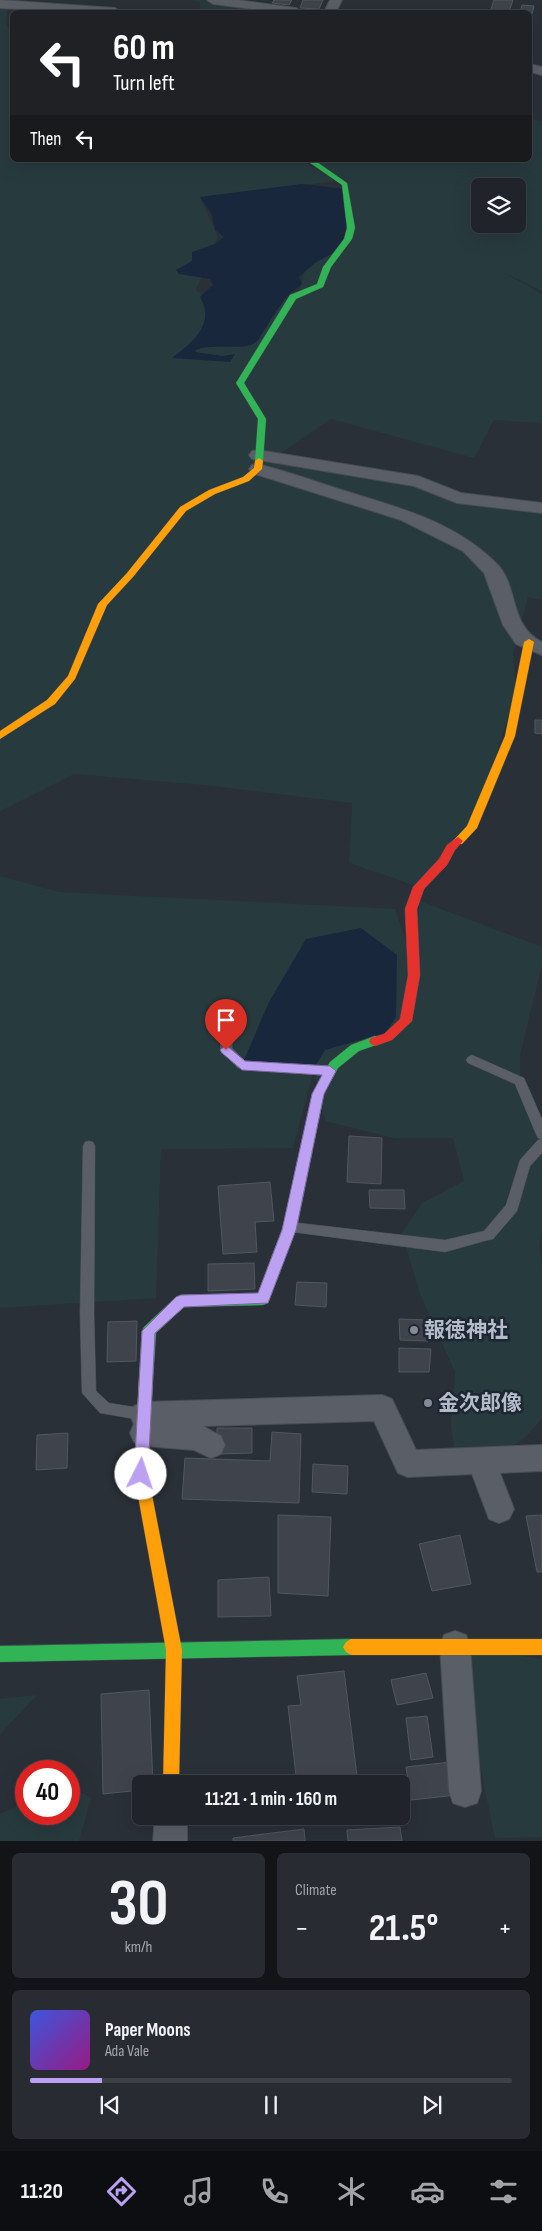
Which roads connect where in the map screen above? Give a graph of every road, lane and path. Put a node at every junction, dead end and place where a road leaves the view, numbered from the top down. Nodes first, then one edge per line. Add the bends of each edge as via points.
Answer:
1 (213, 0) edge
2 (0, 4) edge
3 (86, 10) edge
4 (282, 10) edge
5 (315, 162) edge
6 (258, 462) junction
7 (542, 508) edge
8 (536, 646) edge
9 (0, 736) edge
10 (228, 1029) dead end
11 (472, 1060) dead end
12 (330, 1071) junction
13 (542, 1134) edge
14 (542, 1144) edge
15 (89, 1146) dead end
16 (290, 1226) junction
17 (144, 1424) junction
18 (211, 1445) dead end
19 (542, 1458) edge
20 (481, 1460) junction
21 (499, 1509) dead end
22 (455, 1646) junction
23 (542, 1647) edge
24 (174, 1650) junction
25 (0, 1654) edge
26 (171, 1775) edge
27 (465, 1791) dead end
28 (171, 1825) edge
29 (170, 1841) edge

1 - 4 street
2 - 3 street
5 - 6 street via 346,184 351,228 348,239 327,267 320,285 293,297 240,383 262,419
6 - 7 street via 418,481 456,498
6 - 8 street via 407,516 469,547 493,571 513,625 523,640
6 - 9 street via 246,479 212,492 183,509 103,604 72,677 51,702
8 - 12 street via 510,736 472,828 419,887 411,909 414,975 406,1021 388,1037 355,1048
10 - 12 lane via 226,1050 242,1066
11 - 13 lane via 520,1081
12 - 16 street via 318,1094
14 - 16 lane via 524,1164 512,1207 488,1236 445,1246
15 - 17 lane via 89,1393 105,1409
16 - 17 street via 263,1299 181,1301 149,1331
17 - 18 street via 198,1438
17 - 20 street via 382,1408 408,1464
17 - 24 street via 141,1474
19 - 20 street
20 - 21 street
22 - 23 street
22 - 24 street
22 - 27 street
24 - 25 street
24 - 26 street
28 - 29 street

